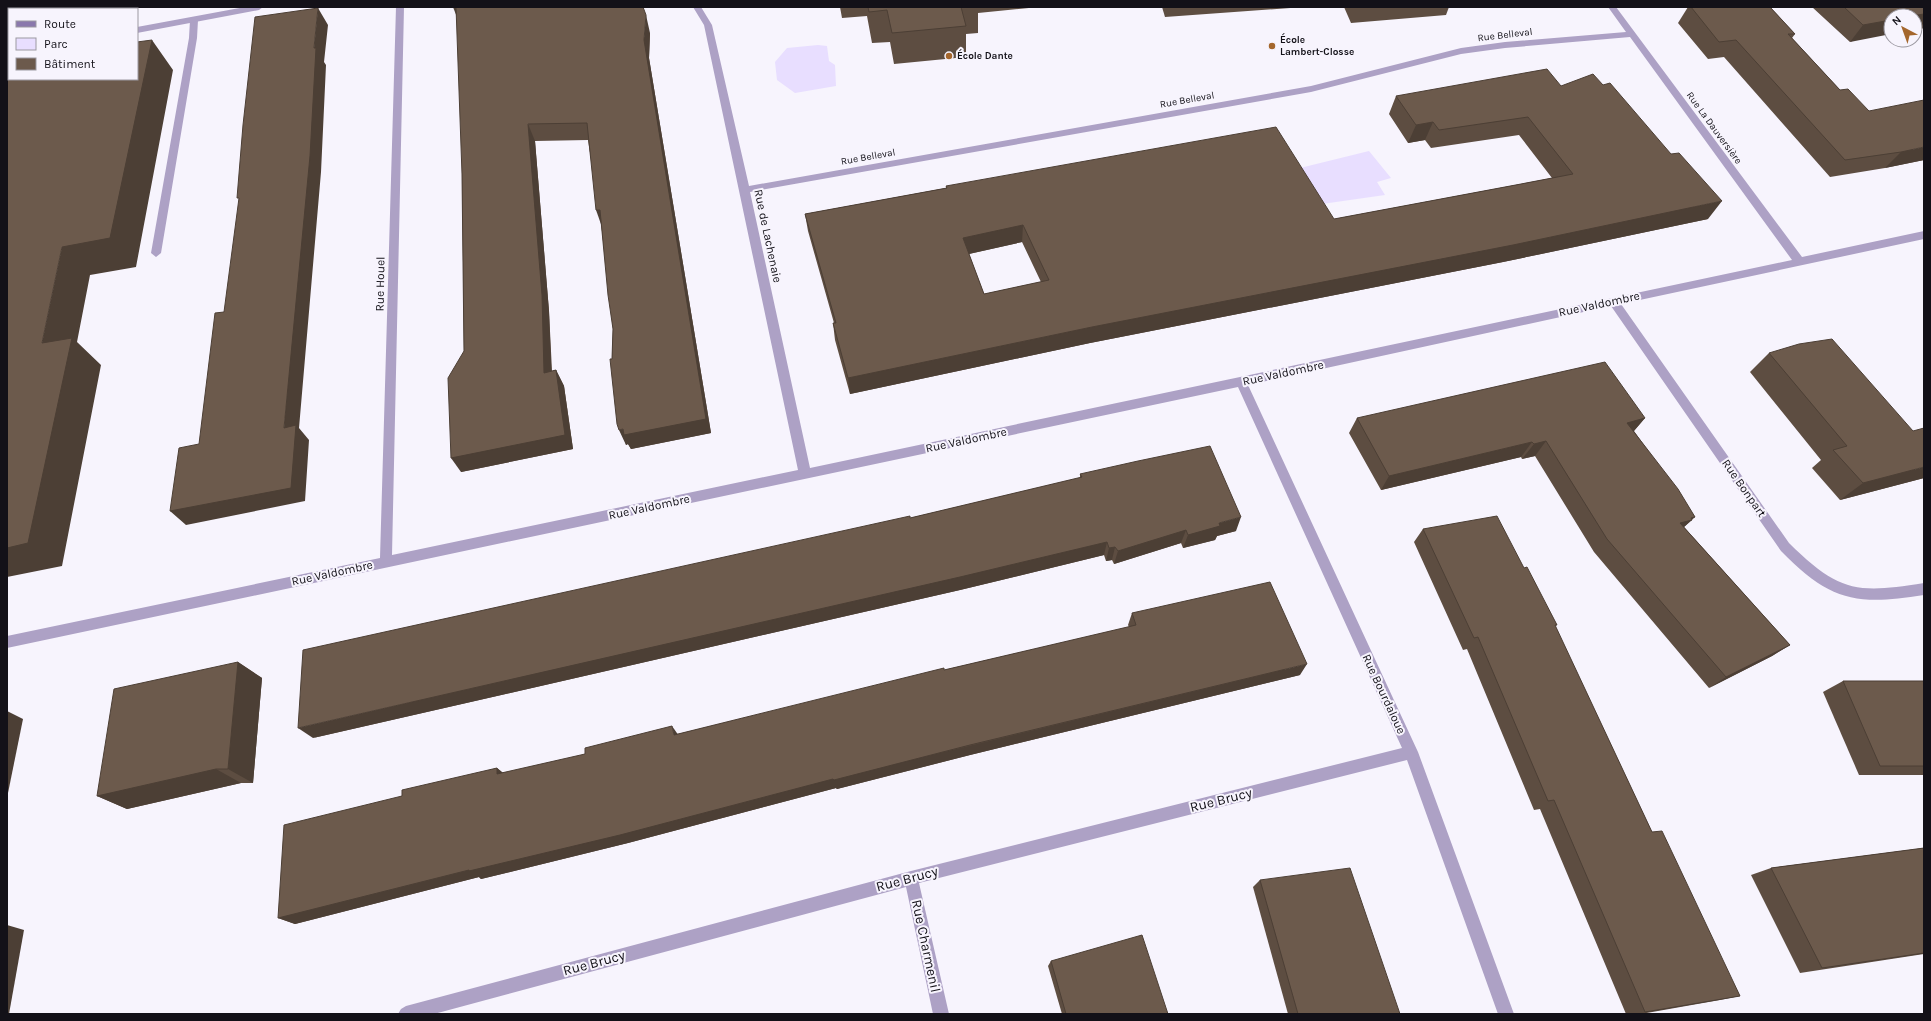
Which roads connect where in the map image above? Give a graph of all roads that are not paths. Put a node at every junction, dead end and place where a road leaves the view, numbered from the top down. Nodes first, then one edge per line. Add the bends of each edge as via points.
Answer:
1 (259, 7) edge
2 (400, 7) edge
3 (697, 7) edge
4 (1612, 7) edge
5 (194, 20) junction
6 (138, 30) edge
7 (1632, 34) junction
8 (745, 190) junction
9 (1924, 235) edge
10 (156, 253) dead end
11 (1799, 261) junction
12 (1613, 301) junction
13 (1241, 382) junction
14 (805, 474) junction
15 (386, 561) junction
16 (1924, 589) edge
17 (7, 642) edge
18 (1411, 752) junction
19 (911, 878) junction
20 (406, 1014) edge
21 (941, 1014) edge
22 (1506, 1014) edge

1 - 5 street
2 - 15 street, Rue Houel
3 - 8 street, Rue de Lachenaie via 708,25
4 - 7 street, Rue La Dauversière
5 - 6 street
5 - 10 street
7 - 8 street, Rue Belleval via 1505,45 1461,52 1311,89
7 - 11 street, Rue La Dauversière
8 - 14 street, Rue de Lachenaie
9 - 11 street, Rue Valdombre
11 - 12 street, Rue Valdombre
12 - 13 street, Rue Valdombre
12 - 16 street, Rue Bonpart via 1785,547 1804,568 1826,583 1846,592 1867,596
13 - 14 street, Rue Valdombre
13 - 18 street, Rue Bourdaloue
14 - 15 street, Rue Valdombre
15 - 17 street, Rue Valdombre
18 - 19 street, Rue Brucy
18 - 22 street, Rue Bourdaloue
19 - 20 street, Rue Brucy
19 - 21 street, Rue Charmenil

